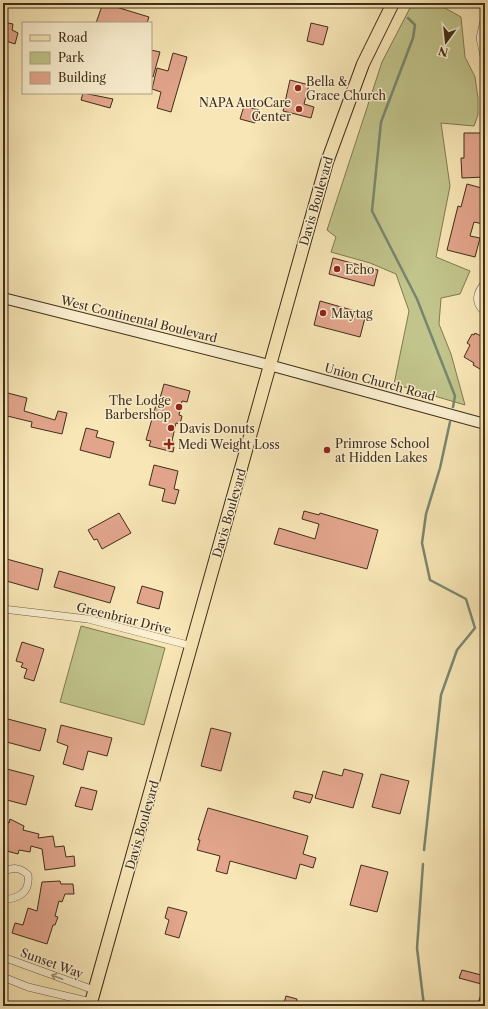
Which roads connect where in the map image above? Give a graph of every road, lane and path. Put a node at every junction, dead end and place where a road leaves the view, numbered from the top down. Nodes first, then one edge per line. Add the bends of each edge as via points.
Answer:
1 (393, 3) edge
2 (485, 16) edge
3 (485, 60) edge
4 (485, 283) edge
5 (3, 298) edge
6 (485, 312) edge
7 (269, 366) junction
8 (485, 424) edge
9 (3, 609) edge
10 (192, 646) junction
11 (3, 872) edge
12 (3, 900) edge
13 (3, 957) edge
14 (3, 976) edge
15 (94, 990) junction
16 (91, 1004) edge

1 - 7 main road, Davis Boulevard via 363,64 330,152
2 - 3 street via 480,38
4 - 6 street via 478,291 477,302
5 - 7 main road, West Continental Boulevard
7 - 8 main road, Union Church Road
7 - 10 main road, Davis Boulevard
9 - 10 street, Greenbriar Drive via 88,619
10 - 15 main road, Davis Boulevard
11 - 12 street via 12,868 22,869 28,875 29,884 20,897
15 -> 13 street, Sunset Way
14 - 16 street, Sunset Way via 28,987
15 - 16 main road, Davis Boulevard

